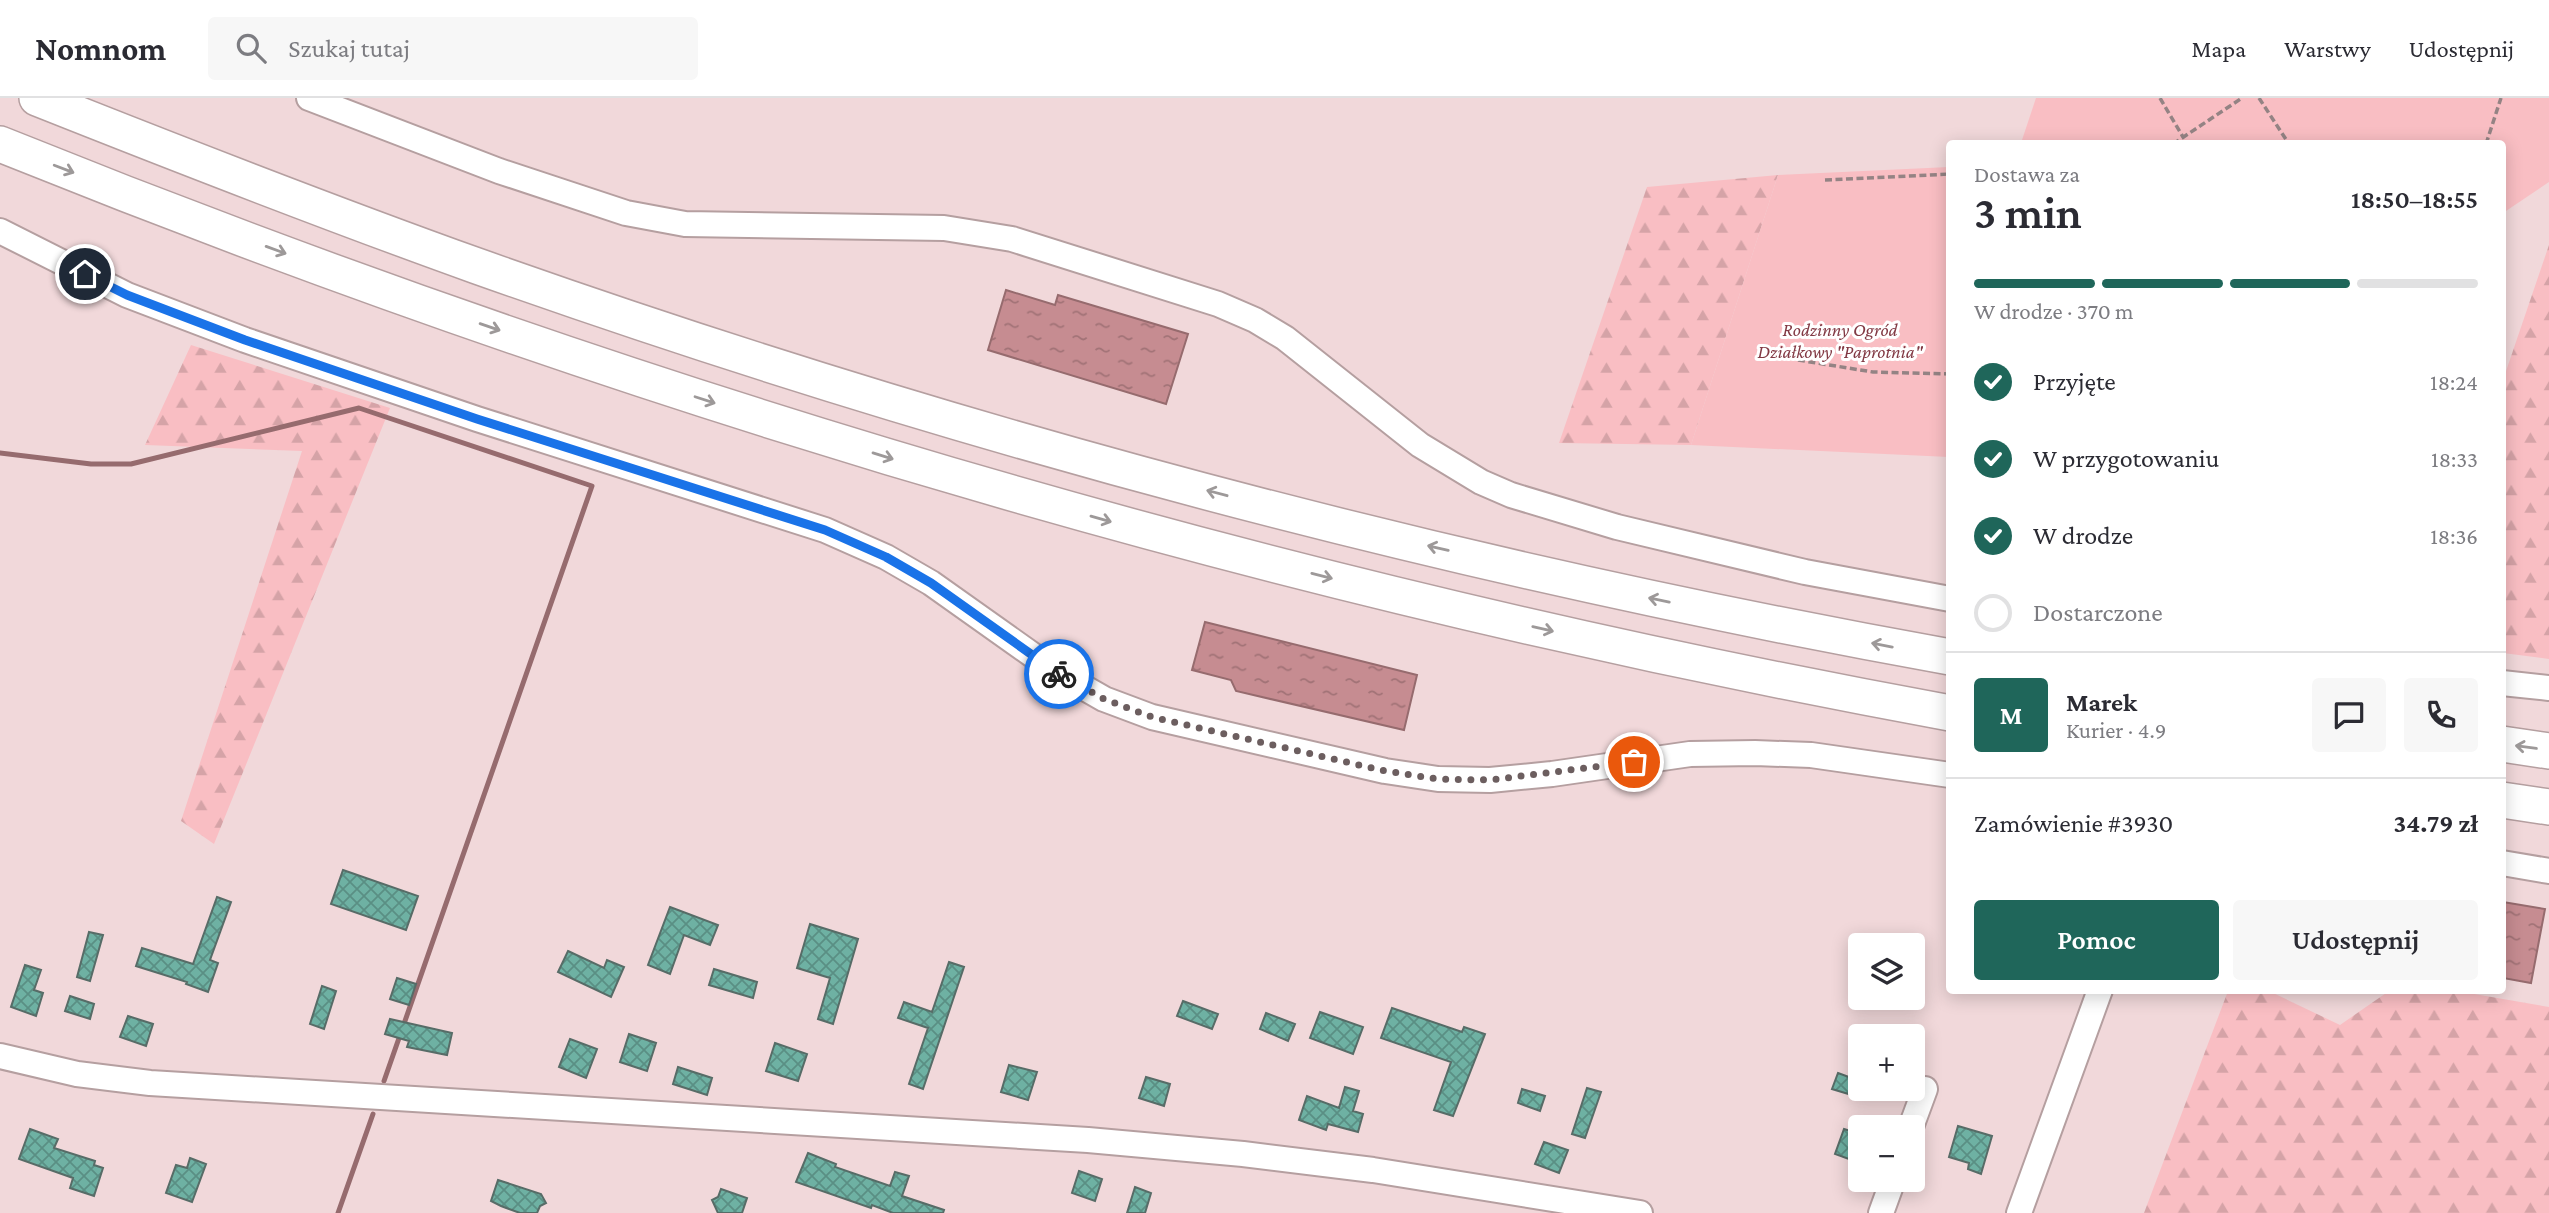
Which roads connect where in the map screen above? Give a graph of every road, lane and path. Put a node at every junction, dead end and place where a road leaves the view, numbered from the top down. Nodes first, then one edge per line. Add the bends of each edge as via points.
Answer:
1 (37, 98) edge
2 (309, 98) edge
3 (2160, 98) edge
4 (2242, 98) edge
5 (2259, 98) edge
6 (2501, 98) edge
7 (2183, 137) junction
8 (2179, 140) edge
9 (2286, 140) edge
10 (2487, 140) edge
11 (0, 144) edge
12 (1946, 174) edge
13 (1825, 180) dead end
14 (0, 231) edge
15 (1798, 360) dead end
16 (1946, 374) edge
17 (1946, 598) edge
18 (1946, 656) edge
19 (2506, 683) edge
20 (2549, 688) edge
21 (1946, 712) edge
22 (2506, 745) edge
23 (2549, 751) edge
24 (1946, 774) edge
25 (2506, 801) edge
26 (2549, 807) edge
27 (2506, 864) edge
28 (2549, 871) edge
29 (2099, 994) edge
30 (0, 1056) edge
31 (1889, 1192) edge
32 (1640, 1213) edge
33 (1881, 1213) edge
34 (2019, 1213) edge

18 -> 1 highway via 1605,588 1304,517 933,415 477,266
2 - 17 street via 499,171 626,213 685,224 944,228 1012,239 1255,320 1285,338 1420,444 1511,495 1617,527 1791,569
3 - 7 path
4 - 7 path
5 - 9 path
6 - 10 path
7 - 8 path
11 -> 21 highway via 531,342 984,486 1420,601 1734,671
12 - 13 path
14 - 24 street via 127,295 245,340 825,530 931,583 1065,677 1104,699 1152,717 1438,779 1490,780 1690,754 1755,753 1811,755
15 - 16 path via 1873,372
19 - 20 street
23 -> 22 highway
25 - 26 highway
27 - 28 street
29 - 34 street
30 - 32 street via 76,1074 150,1083 853,1124 1243,1154
31 - 33 street

